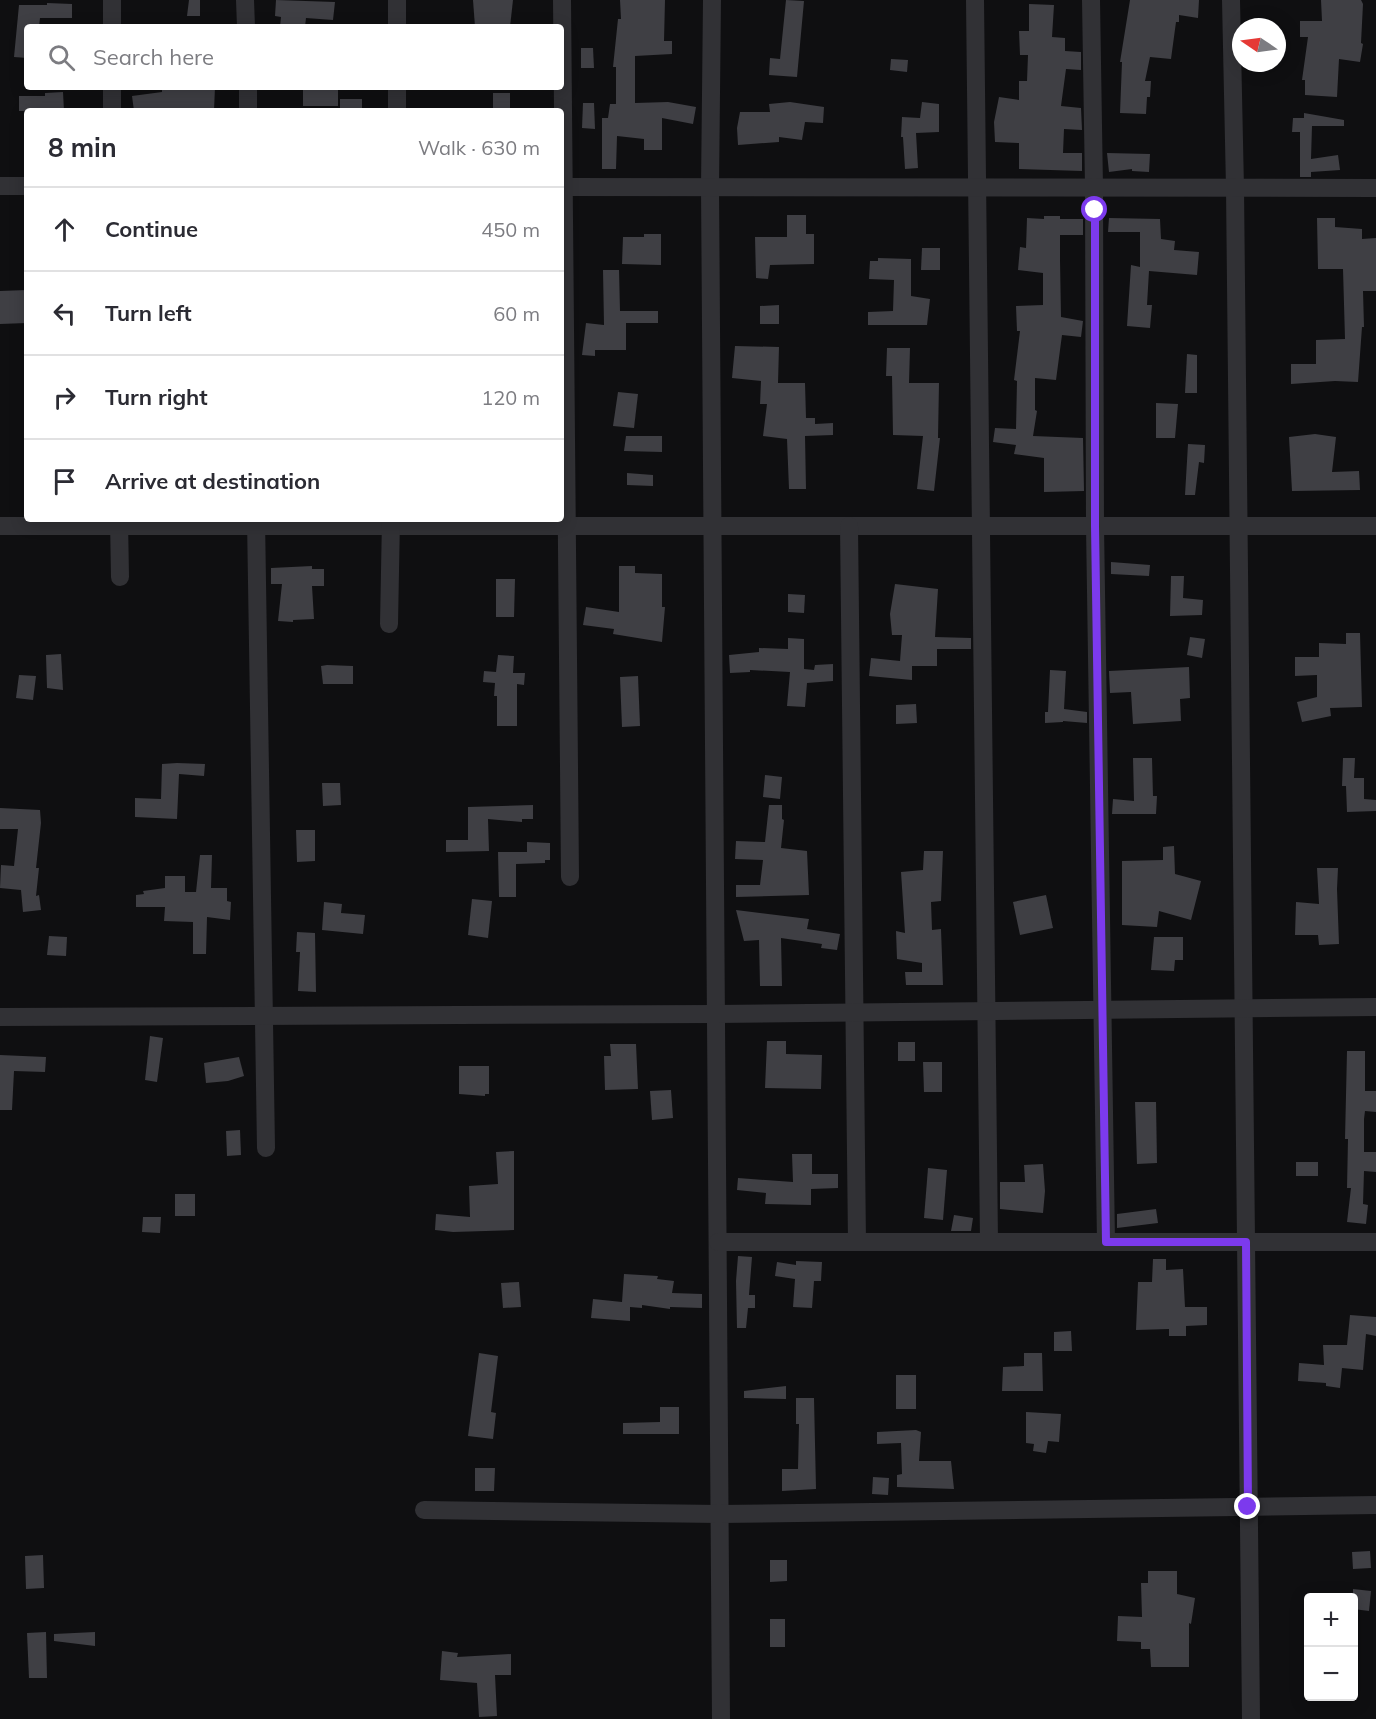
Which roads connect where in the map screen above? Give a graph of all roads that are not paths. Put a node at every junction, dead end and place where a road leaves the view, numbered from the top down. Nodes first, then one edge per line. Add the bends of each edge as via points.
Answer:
1 (112, 0) edge
2 (245, 0) edge
3 (397, 0) edge
4 (562, 0) edge
5 (712, 0) edge
6 (975, 0) edge
7 (1091, 0) edge
8 (1231, 0) edge
9 (112, 24) edge
10 (246, 24) edge
11 (397, 24) edge
12 (562, 24) edge
13 (112, 90) edge
14 (248, 90) edge
15 (397, 90) edge
16 (562, 90) edge
17 (112, 108) edge
18 (248, 108) edge
19 (397, 108) edge
20 (562, 108) edge
21 (0, 186) edge
22 (24, 186) edge
23 (564, 187) edge
24 (710, 187) junction
25 (977, 187) junction
26 (1095, 187) junction
27 (1235, 188) junction
28 (1376, 188) edge
29 (564, 356) edge
30 (119, 523) edge
31 (256, 523) edge
32 (391, 523) edge
33 (0, 526) edge
34 (566, 526) junction
35 (712, 526) junction
36 (849, 526) junction
37 (981, 526) junction
38 (1095, 526) junction
39 (1239, 526) junction
40 (1376, 526) edge
41 (120, 577) dead end
42 (389, 624) dead end
43 (570, 877) dead end
44 (1376, 1007) edge
45 (1243, 1008) junction
46 (1102, 1010) junction
47 (986, 1011) junction
48 (855, 1013) junction
49 (716, 1014) junction
50 (264, 1016) junction
51 (0, 1017) edge
52 (266, 1148) dead end
53 (717, 1242) junction
54 (857, 1242) junction
55 (989, 1242) junction
56 (1106, 1242) junction
57 (1246, 1242) junction
58 (1376, 1242) edge
59 (1376, 1505) edge
60 (1248, 1507) junction
61 (424, 1510) dead end
62 (719, 1514) junction
63 (721, 1719) edge
64 (1251, 1719) edge

1 - 9 street
2 - 10 street
3 - 11 street
4 - 12 street
5 - 24 street
6 - 25 street
7 - 26 street
8 - 27 street
13 - 17 street
14 - 18 street
15 - 19 street
16 - 20 street
21 - 22 street
23 - 24 street
24 - 25 street
24 - 35 street
25 - 26 street
25 - 37 street
26 - 27 street
26 - 38 street
27 - 28 street
27 - 39 street
29 - 34 street
30 - 31 street
30 - 33 street
30 - 41 street
31 - 32 street
31 - 50 street
32 - 34 street
32 - 42 street
34 - 35 street
34 - 43 street
35 - 36 street
35 - 49 street
36 - 37 street
36 - 48 street
37 - 38 street
37 - 47 street
38 - 39 street
38 - 46 street
39 - 40 street
39 - 45 street
44 - 45 street
45 - 46 street
45 - 57 street
46 - 47 street
46 - 56 street
47 - 48 street
47 - 55 street
48 - 49 street
48 - 54 street
49 - 50 street
49 - 53 street
50 - 51 street
50 - 52 street
53 - 54 street
53 - 62 street
54 - 55 street
55 - 56 street
56 - 57 street
57 - 58 street
57 - 60 street
59 - 60 street
60 - 62 street
60 - 64 street
61 - 62 street
62 - 63 street

